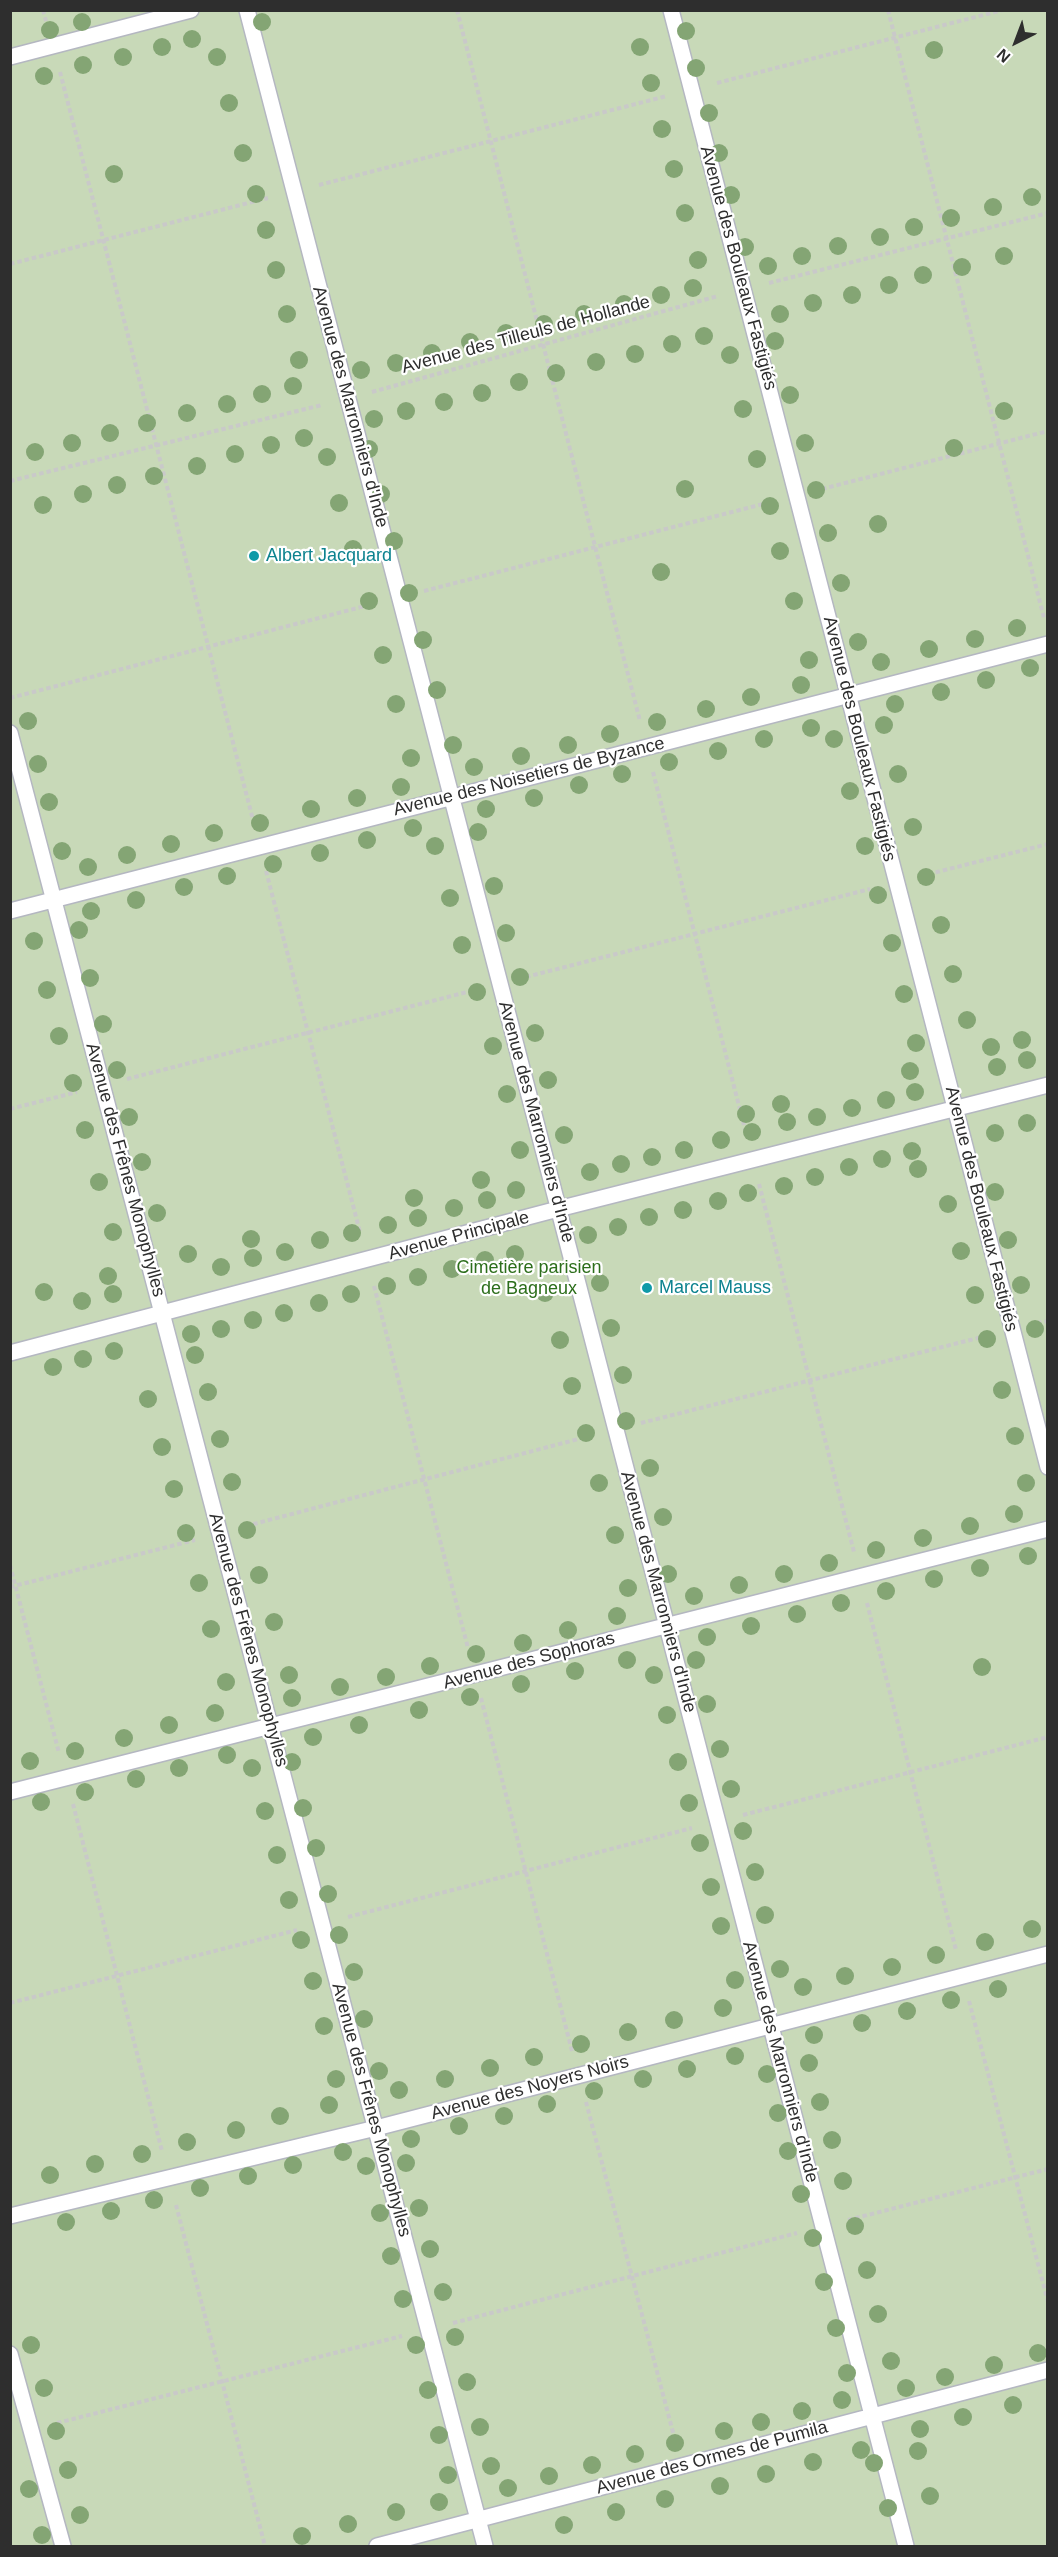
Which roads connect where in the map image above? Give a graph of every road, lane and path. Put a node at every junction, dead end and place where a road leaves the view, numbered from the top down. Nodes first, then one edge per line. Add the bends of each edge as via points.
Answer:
1 (191, 10) edge
2 (247, 10) edge
3 (671, 10) edge
4 (888, 10) edge
5 (1003, 10) edge
6 (894, 38) junction
7 (10, 57) edge
8 (692, 90) junction
9 (294, 191) junction
10 (1047, 213) edge
11 (946, 238) junction
12 (10, 264) edge
13 (743, 289) junction
14 (348, 399) junction
15 (1047, 431) edge
16 (999, 443) junction
17 (10, 481) edge
18 (797, 495) junction
19 (399, 597) junction
20 (1045, 622) dead end
21 (1047, 644) edge
22 (848, 695) junction
23 (10, 698) edge
24 (10, 733) edge
25 (451, 797) junction
26 (54, 899) junction
27 (10, 911) edge
28 (1047, 1085) edge
29 (955, 1108) junction
30 (558, 1209) junction
31 (163, 1314) junction
32 (1047, 1321) edge
33 (1012, 1330) junction
34 (10, 1353) edge
35 (616, 1429) junction
36 (1047, 1467) edge
37 (1047, 1529) edge
38 (220, 1533) junction
39 (10, 1565) edge
40 (13, 1586) edge
41 (667, 1626) junction
42 (271, 1728) junction
43 (1047, 1737) edge
44 (66, 1779) junction
45 (10, 1792) edge
46 (718, 1821) junction
47 (322, 1923) junction
48 (1047, 1954) edge
49 (116, 1976) junction
50 (10, 2002) edge
51 (770, 2025) junction
52 (376, 2128) junction
53 (1047, 2169) edge
54 (169, 2178) junction
55 (10, 2216) edge
56 (823, 2226) junction
57 (428, 2329) junction
58 (10, 2354) edge
59 (1047, 2370) edge
60 (221, 2382) junction
61 (872, 2416) junction
62 (31, 2430) junction
63 (478, 2520) junction
64 (63, 2547) edge
65 (265, 2547) edge
66 (377, 2547) edge
67 (485, 2547) edge
68 (906, 2547) edge

1 - 7 lane
2 - 9 lane, Avenue des Marronniers d'Inde
3 - 8 lane, Avenue des Bouleaux Fastigiés
4 - 6 path
5 - 6 path
6 - 8 path
6 - 11 path
8 - 9 path
8 - 13 lane, Avenue des Bouleaux Fastigiés
9 - 12 path
9 - 14 lane, Avenue des Marronniers d'Inde
10 - 11 path, Avenue des Tilleuls de Hollande
11 - 13 path, Avenue des Tilleuls de Hollande
11 - 16 path
13 - 14 path, Avenue des Tilleuls de Hollande
13 - 18 lane, Avenue des Bouleaux Fastigiés
14 - 17 path, Avenue des Tilleuls de Hollande
14 - 19 lane, Avenue des Marronniers d'Inde
15 - 16 path
16 - 18 path
16 - 20 path
18 - 19 path
18 - 22 lane, Avenue des Bouleaux Fastigiés
19 - 23 path
19 - 25 lane, Avenue des Marronniers d'Inde
21 - 22 lane, Avenue des Noisetiers de Byzance
22 - 25 lane, Avenue des Noisetiers de Byzance
22 - 29 lane, Avenue des Bouleaux Fastigiés
24 - 26 lane, Avenue des Frênes Monophylles
25 - 26 lane, Avenue des Noisetiers de Byzance
25 - 30 lane, Avenue des Marronniers d'Inde
26 - 27 lane, Avenue des Noisetiers de Byzance
26 - 31 lane, Avenue des Frênes Monophylles
28 - 29 lane, Avenue Principale
29 - 30 lane, Avenue Principale
29 - 33 lane, Avenue des Bouleaux Fastigiés
30 - 31 lane, Avenue Principale
30 - 35 lane, Avenue des Marronniers d'Inde
31 - 34 lane, Avenue Principale
31 - 38 lane, Avenue des Frênes Monophylles
32 - 33 path
33 - 35 path
33 - 36 lane, Avenue des Bouleaux Fastigiés
35 - 38 path
35 - 41 lane, Avenue des Marronniers d'Inde
37 - 41 lane, Avenue des Sophoras
38 - 40 path
38 - 42 lane, Avenue des Frênes Monophylles
39 - 40 path
40 - 44 path
41 - 42 lane, Avenue des Sophoras
41 - 46 lane, Avenue des Marronniers d'Inde
42 - 44 lane, Avenue des Sophoras
42 - 47 lane, Avenue des Frênes Monophylles
43 - 46 path
44 - 45 lane, Avenue des Sophoras
44 - 49 path
46 - 47 path
46 - 51 lane, Avenue des Marronniers d'Inde
47 - 49 path
47 - 52 lane, Avenue des Frênes Monophylles
48 - 51 lane, Avenue des Noyers Noirs
49 - 50 path
49 - 54 path
51 - 52 lane, Avenue des Noyers Noirs
51 - 56 lane, Avenue des Marronniers d'Inde
52 - 54 lane, Avenue des Noyers Noirs
52 - 57 lane, Avenue des Frênes Monophylles
53 - 56 path
54 - 55 lane, Avenue des Noyers Noirs
54 - 60 path
56 - 57 path
56 - 61 lane, Avenue des Marronniers d'Inde
57 - 60 path
57 - 63 lane, Avenue des Frênes Monophylles
58 - 62 lane
59 - 61 lane, Avenue des Ormes de Pumila
60 - 62 path
60 - 65 path
61 - 63 lane, Avenue des Ormes de Pumila
61 - 68 lane, Avenue des Marronniers d'Inde
62 - 64 lane
63 - 66 lane, Avenue des Ormes de Pumila
63 - 67 lane, Avenue des Frênes Monophylles

